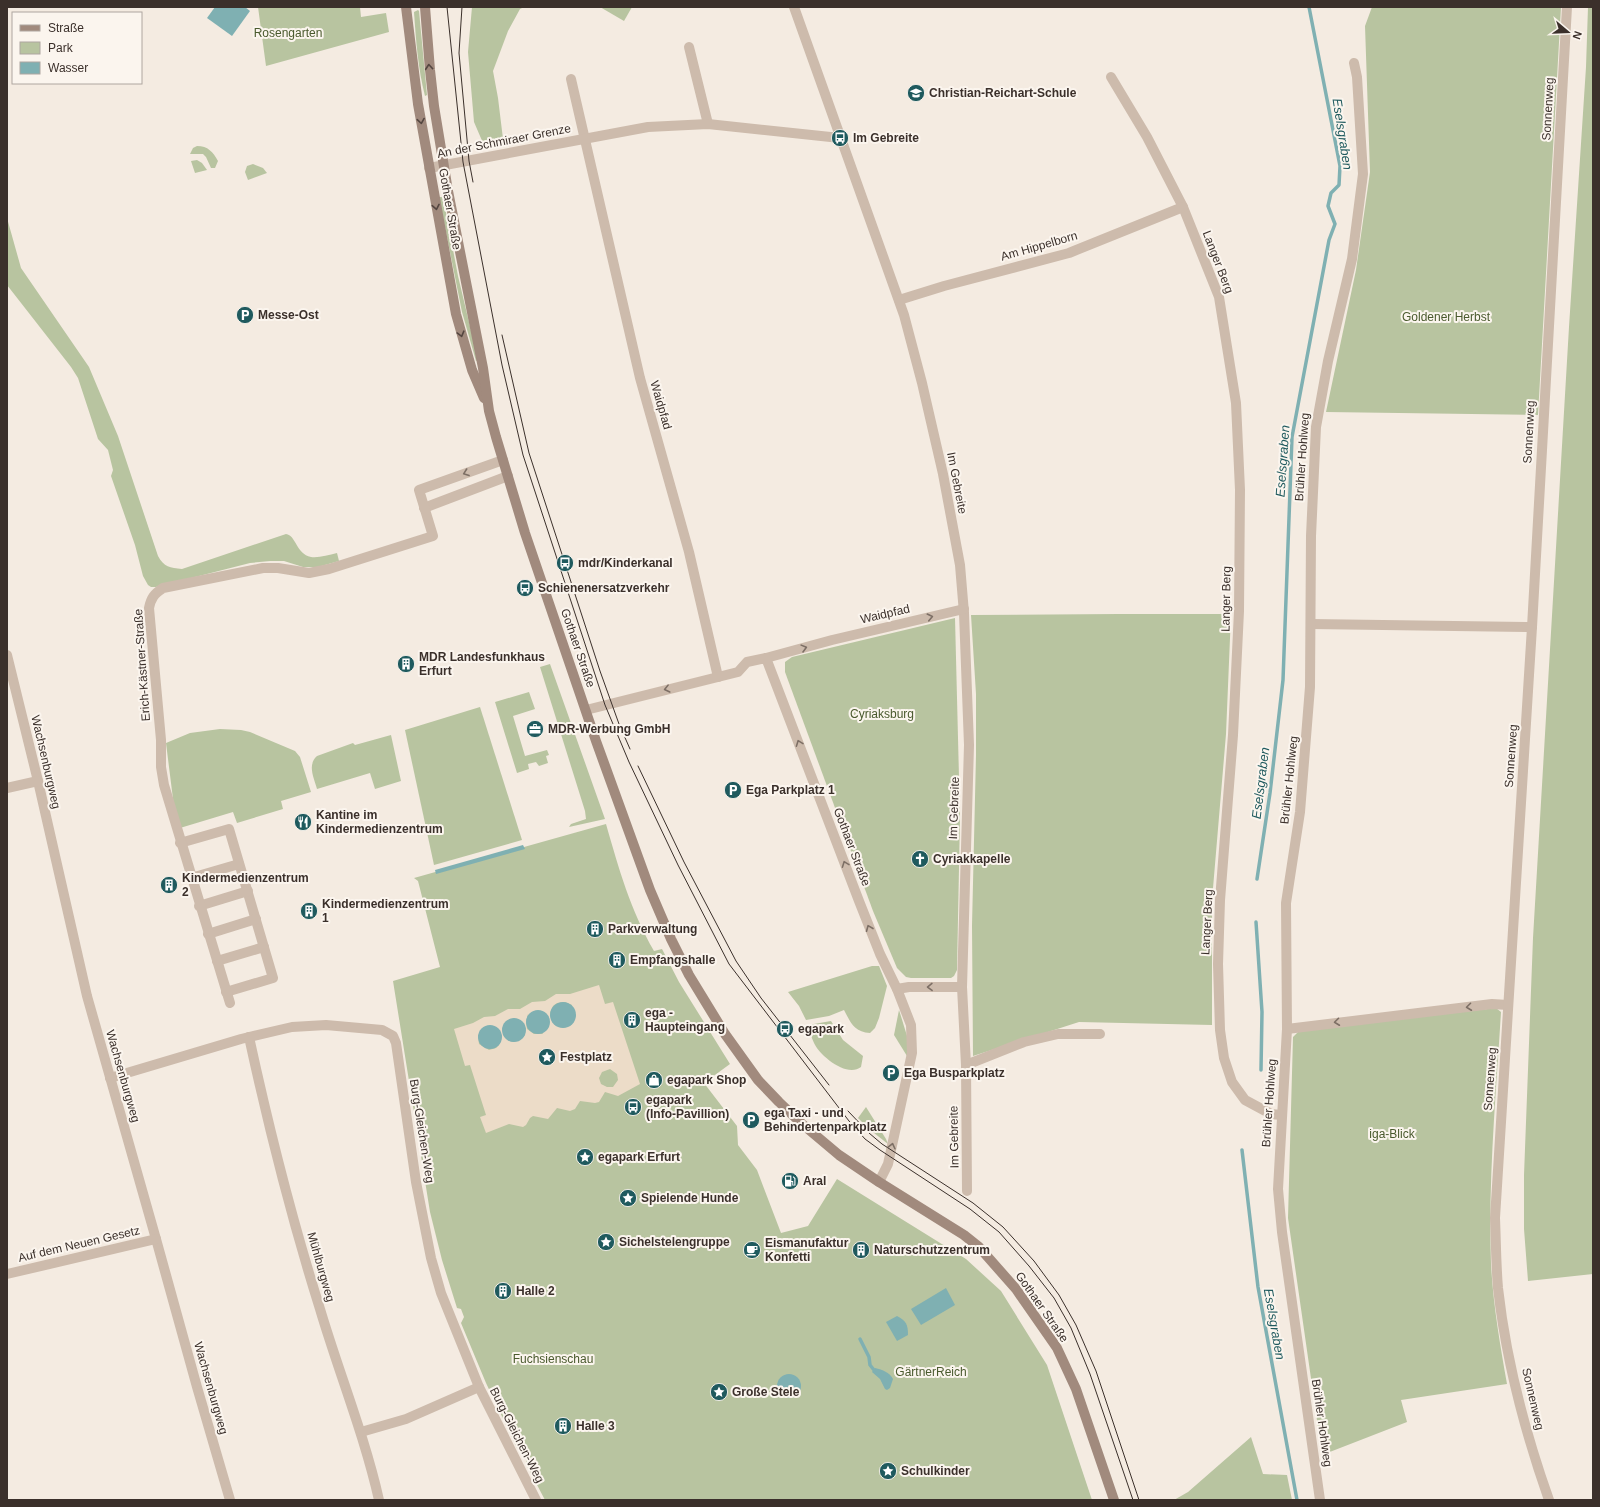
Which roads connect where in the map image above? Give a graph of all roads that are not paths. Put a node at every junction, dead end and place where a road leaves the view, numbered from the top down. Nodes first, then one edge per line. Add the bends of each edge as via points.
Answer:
1 (406, 7) edge
2 (425, 7) edge
3 (794, 7) edge
4 (1567, 7) edge
5 (690, 47) dead end
6 (1354, 63) dead end
7 (1111, 77) dead end
8 (571, 79) dead end
9 (708, 124) junction
10 (840, 138) junction
11 (584, 139) junction
12 (444, 166) junction
13 (429, 168) junction
14 (1183, 207) junction
15 (899, 300) junction
16 (490, 411) junction
17 (503, 460) junction
18 (508, 476) junction
19 (424, 508) junction
20 (964, 609) junction
21 (1311, 624) junction
22 (1532, 627) junction
23 (7, 656) edge
24 (766, 658) junction
25 (718, 677) junction
26 (586, 710) junction
27 (38, 781) junction
28 (7, 788) edge
29 (180, 843) junction
30 (239, 864) junction
31 (191, 878) junction
32 (248, 891) junction
33 (199, 906) junction
34 (256, 920) junction
35 (208, 934) junction
36 (264, 947) junction
37 (217, 961) junction
38 (962, 987) junction
39 (897, 989) junction
40 (226, 992) junction
41 (230, 1003) dead end
42 (1508, 1005) junction
43 (1287, 1028) junction
44 (1100, 1034) dead end
45 (249, 1037) junction
46 (966, 1066) junction
47 (110, 1078) junction
48 (1281, 1115) junction
49 (879, 1182) junction
50 (968, 1192) dead end
51 (156, 1239) junction
52 (7, 1274) edge
53 (479, 1387) junction
54 (361, 1432) junction
55 (230, 1500) edge
56 (379, 1500) edge
57 (536, 1500) edge
58 (1114, 1500) edge
59 (1320, 1500) edge
60 (1549, 1500) edge

1 -> 13 main road, Gothaer Straße
12 -> 2 main road, Gothaer Straße via 430,70
3 - 10 street, Im Gebreite
4 - 22 street, Sonnenweg
5 - 9 street
6 - 21 street, Brühler Hohlweg via 1363,174 1352,259 1326,368 1316,427 1311,536
7 - 14 street, Langer Berg
8 - 11 street, An der Schmiraer Grenze
9 - 10 street, An der Schmiraer Grenze
9 - 11 street, An der Schmiraer Grenze via 648,127
10 - 15 street, Im Gebreite
11 - 12 street, An der Schmiraer Grenze
11 - 25 street, Waidpfad via 640,378 689,552
12 - 13 street, An der Schmiraer Grenze
12 - 16 main road, Gothaer Straße
13 -> 16 main road, Gothaer Straße via 456,314 472,370
14 - 15 street, Am Hippelborn via 1069,253
14 - 48 street, Langer Berg via 1219,297 1236,411 1240,490 1239,611 1233,735 1220,900 1220,1030 1224,1058 1232,1082 1245,1100 1271,1114
15 - 20 street, Im Gebreite via 943,474 960,565
16 - 17 main road, Gothaer Straße
17 - 18 main road, Gothaer Straße
17 -> 19 street, Erich-Kästner-Straße via 419,490
18 - 19 street
18 - 26 main road, Gothaer Straße
19 - 29 street, Erich-Kästner-Straße via 432,536 329,569 309,573 263,568 163,588 151,598 149,608 161,740 161,767
24 -> 20 street, Waidpfad
20 - 38 street, Im Gebreite via 969,745
21 - 22 street
21 - 43 street, Brühler Hohlweg via 1310,687 1300,812 1286,903
22 - 42 street, Sonnenweg
23 - 27 street, Wachsenburgweg
24 - 25 street via 747,662 738,672
39 -> 24 street, Gothaer Straße via 859,901
25 -> 26 street
26 - 49 main road, Gothaer Straße via 650,890 674,945 710,1010 758,1080 793,1116 839,1155
27 - 28 street
27 - 47 street, Wachsenburgweg via 86,996
29 - 30 street via 229,828
29 - 31 street
30 - 31 street
30 - 32 street
31 - 33 street
32 - 33 street
32 - 34 street
33 - 35 street
34 - 35 street
34 - 36 street
35 - 37 street
36 - 37 street
36 - 40 street via 273,978
37 - 40 street
38 -> 39 street
38 - 46 street, Im Gebreite
49 -> 39 street, Gothaer Straße via 888,1164 912,1053 911,1025
40 - 41 street
42 -> 43 street via 1492,1004
42 - 60 street, Sonnenweg via 1495,1218 1498,1287 1526,1431
43 - 48 street, Brühler Hohlweg
44 - 46 street via 1058,1034 1024,1042
45 - 47 street, Burg-Gleichen-Weg
45 - 53 street, Burg-Gleichen-Weg via 307,1025 382,1030 393,1036 431,1258 441,1293
45 - 54 street, Mühlburgweg via 264,1109 320,1310
46 - 50 street, Im Gebreite
47 - 51 street, Wachsenburgweg
48 - 59 street, Brühler Hohlweg via 1279,1211
49 - 58 main road, Gothaer Straße via 958,1231 979,1248 1028,1305 1057,1348 1076,1389
51 - 52 street, Auf dem Neuen Gesetz
51 - 55 street, Wachsenburgweg
53 - 54 street via 406,1419
53 - 57 street, Burg-Gleichen-Weg
54 - 56 street, Mühlburgweg

